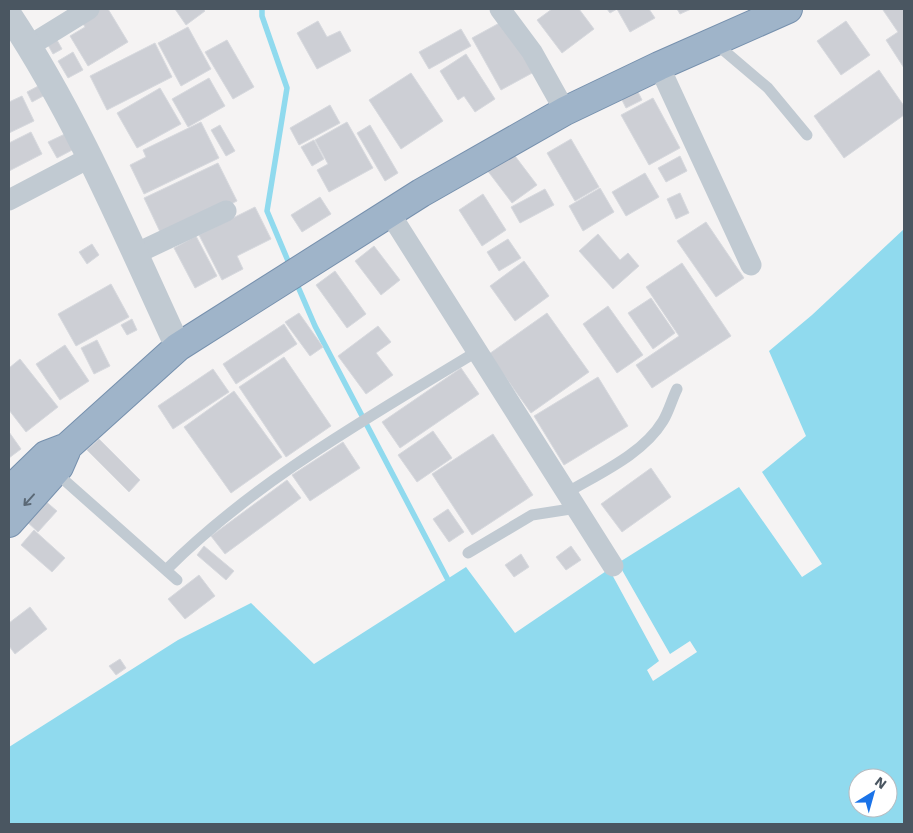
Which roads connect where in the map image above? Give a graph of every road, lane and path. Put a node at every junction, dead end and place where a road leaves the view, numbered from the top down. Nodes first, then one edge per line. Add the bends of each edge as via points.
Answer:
1 (89, 9) edge
2 (500, 9) edge
3 (788, 9) edge
4 (9, 15) edge
5 (714, 42) junction
6 (29, 46) junction
7 (659, 66) junction
8 (565, 111) junction
9 (807, 135) dead end
10 (89, 158) junction
11 (9, 200) edge
12 (226, 211) dead end
13 (389, 212) junction
14 (135, 254) junction
15 (751, 265) dead end
16 (178, 347) junction
17 (476, 352) junction
18 (677, 389) dead end
19 (48, 466) junction
20 (9, 491) edge
21 (572, 500) junction
22 (9, 523) edge
23 (468, 553) dead end
24 (613, 566) dead end
25 (166, 570) junction
26 (177, 580) dead end

1 - 6 street
2 - 8 street via 532,52
3 - 5 highway
4 - 6 street
5 - 7 highway
5 - 9 lane via 768,88
6 - 10 street
7 - 8 highway
7 - 15 street
8 - 13 highway
10 - 11 street
10 - 14 street
12 - 14 street
13 - 16 highway
13 - 17 street
14 - 16 street
16 - 19 highway
17 - 21 street
17 - 25 lane via 347,430 237,507
18 - 21 lane via 664,420 650,439
19 - 20 highway
19 -> 22 highway
19 - 25 lane
21 - 23 lane via 532,516
21 - 24 street
25 - 26 lane

